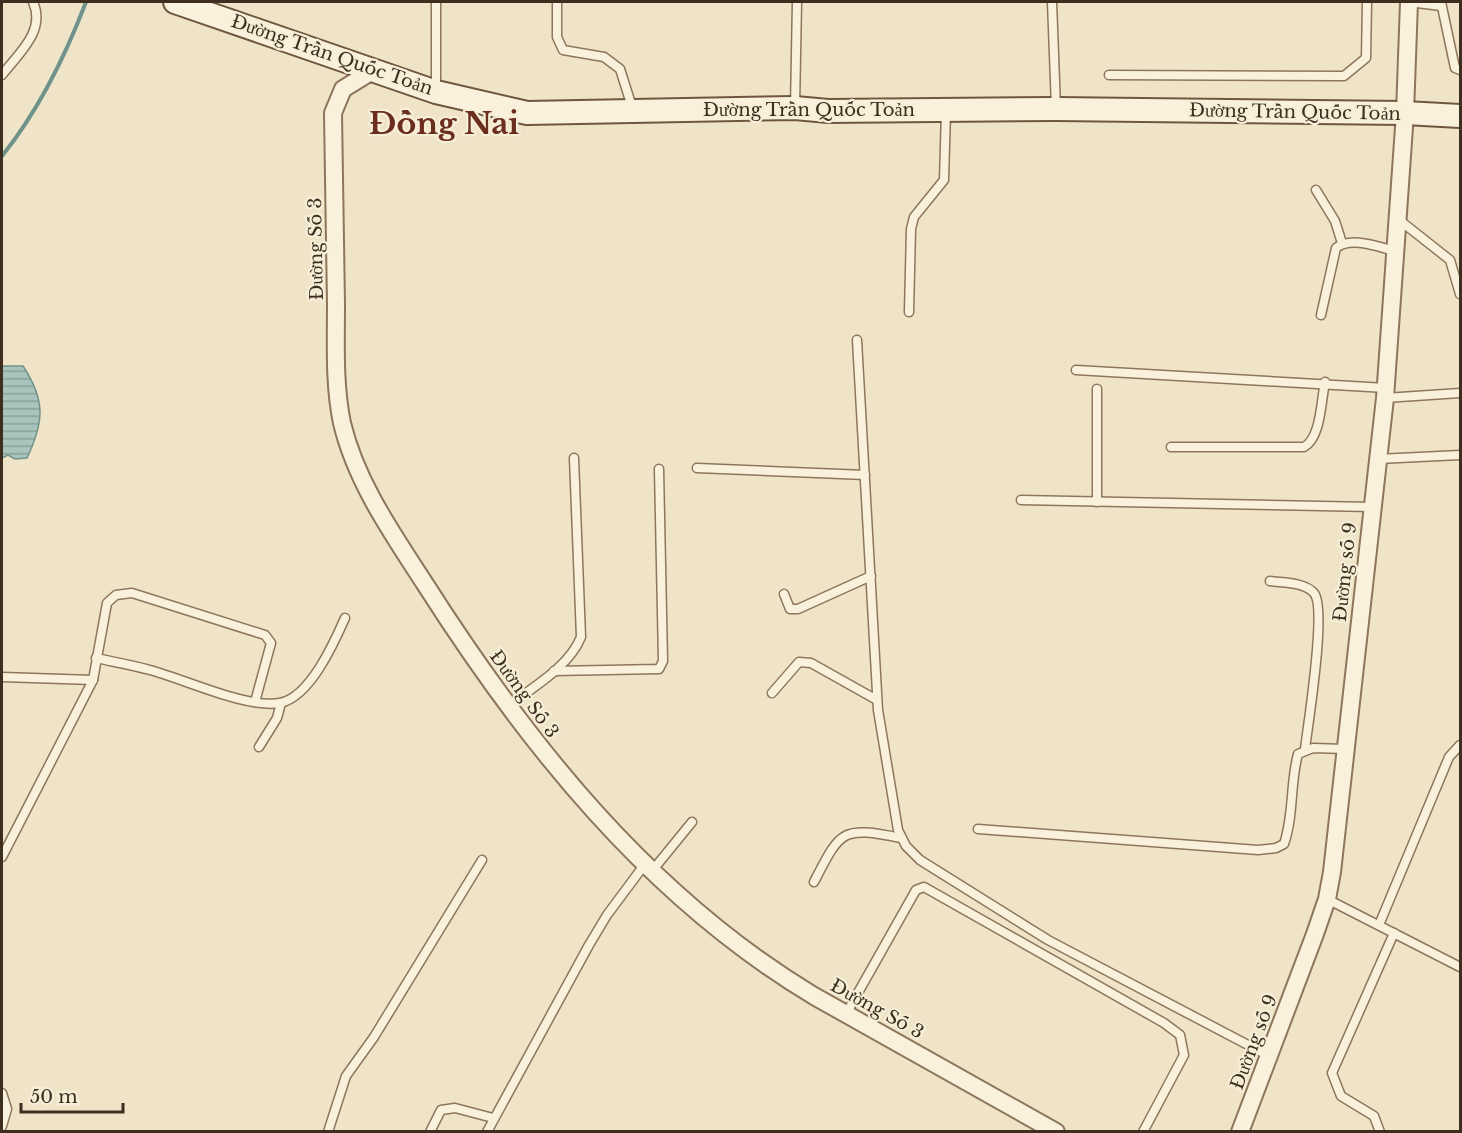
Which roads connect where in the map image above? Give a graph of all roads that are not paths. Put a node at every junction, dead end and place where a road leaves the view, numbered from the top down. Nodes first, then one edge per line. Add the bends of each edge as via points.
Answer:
1 (33, 2) edge
2 (176, 2) edge
3 (436, 2) edge
4 (557, 2) edge
5 (797, 2) edge
6 (1052, 2) edge
7 (1367, 2) edge
8 (1408, 2) edge
9 (1441, 4) edge
10 (374, 70) junction
11 (1461, 70) edge
12 (2, 75) edge
13 (1109, 75) dead end
14 (436, 92) junction
15 (795, 108) junction
16 (1056, 109) junction
17 (633, 111) junction
18 (946, 111) junction
19 (1405, 113) junction
20 (1461, 116) edge
21 (1316, 190) dead end
22 (1397, 219) junction
23 (1342, 243) junction
24 (1395, 251) junction
25 (1461, 294) edge
26 (909, 312) dead end
27 (1321, 315) dead end
28 (857, 340) dead end
29 (1076, 370) dead end
30 (1325, 382) junction
31 (1097, 388) dead end
32 (1386, 393) junction
33 (1461, 393) edge
34 (1171, 447) dead end
35 (1461, 455) edge
36 (574, 458) dead end
37 (1378, 459) junction
38 (659, 468) dead end
39 (697, 468) dead end
40 (865, 475) junction
41 (1021, 500) dead end
42 (1097, 502) junction
43 (1372, 507) junction
44 (871, 576) junction
45 (1270, 581) dead end
46 (784, 594) dead end
47 (345, 618) dead end
48 (96, 658) junction
49 (554, 671) junction
50 (2, 677) edge
51 (93, 680) junction
52 (772, 693) dead end
53 (877, 700) junction
54 (255, 702) junction
55 (281, 703) junction
56 (508, 706) junction
57 (1460, 745) edge
58 (259, 747) dead end
59 (1305, 749) junction
60 (1345, 749) junction
61 (692, 822) dead end
62 (978, 829) dead end
63 (902, 838) junction
64 (2, 856) edge
65 (482, 860) dead end
66 (649, 868) junction
67 (814, 882) dead end
68 (1327, 899) junction
69 (1379, 925) junction
70 (1394, 933) junction
71 (1461, 967) edge
72 (846, 1014) junction
73 (1269, 1056) junction
74 (2, 1093) edge
75 (493, 1118) junction
76 (2, 1126) edge
77 (328, 1131) edge
78 (430, 1131) edge
79 (487, 1131) edge
80 (1056, 1131) edge
81 (1143, 1131) edge
82 (1240, 1131) edge
83 (1380, 1131) edge

1 - 12 lane via 38,13 37,27
2 - 10 main road, Đường Trần Quốc Toản
3 - 14 lane
4 - 17 lane via 557,37 563,50 604,57 620,69
5 - 15 lane
6 - 16 lane
7 - 13 lane via 1366,58 1344,76
8 - 9 lane
8 - 19 street, Đường số 9
9 - 11 lane via 1455,68
10 - 14 main road, Đường Trần Quốc Toản
10 - 56 street, Đường Số 3 via 343,89 333,112 337,374 342,422 355,464 377,509
14 - 17 main road, Đường Trần Quốc Toản via 527,113
15 - 17 main road, Đường Trần Quốc Toản
15 - 18 main road, Đường Trần Quốc Toản
16 - 18 main road, Đường Trần Quốc Toản
16 - 19 main road, Đường Trần Quốc Toản
18 - 26 lane via 944,180 914,217 911,229
19 - 20 main road, Đường Trần Quốc Toản
19 - 22 street, Đường số 9
21 - 23 lane via 1335,220
22 - 24 street, Đường số 9
22 - 25 lane via 1449,261
23 - 24 lane
23 - 27 lane via 1336,248
24 - 32 street, Đường số 9
28 - 40 lane
29 - 30 lane
30 - 32 lane
30 - 34 lane via 1314,435 1304,447
31 - 42 lane
32 - 33 lane
32 - 37 street, Đường số 9
35 - 37 lane
36 - 49 lane via 582,637
37 - 43 street, Đường số 9
38 - 49 lane via 663,661 659,669
39 - 40 lane
40 - 44 lane
41 - 42 lane
42 - 43 lane
43 - 60 street, Đường số 9
44 - 46 lane via 798,609 790,609
44 - 53 lane
45 - 59 lane via 1304,586 1318,602 1319,625
47 - 55 lane via 334,644 305,689
48 - 51 lane
48 - 54 lane via 151,670
48 - 54 lane via 107,603 116,595 132,593 265,635 271,643
49 - 56 lane
50 - 51 lane
51 - 64 lane
52 - 53 lane via 800,662 811,663
53 - 63 lane
54 - 55 lane
55 - 58 lane via 277,718
56 - 66 street, Đường Số 3 via 545,755
57 - 69 lane via 1449,757
59 - 60 lane
59 - 62 lane via 1298,754 1292,775 1289,830 1284,844 1276,848 1258,850
60 - 68 street, Đường số 9
61 - 66 lane
63 - 67 lane via 867,831 846,836 835,842
63 - 73 lane via 920,860 1048,940
65 - 77 lane via 346,1076
66 - 72 street, Đường Số 3 via 737,945
66 - 75 lane via 607,915
68 - 69 lane
68 - 73 street, Đường số 9
69 - 70 lane
70 - 71 lane
70 - 83 lane via 1332,1073 1341,1096 1374,1116
72 - 80 street, Đường Số 3
72 - 81 lane via 916,890 924,887 1180,1035 1184,1055
73 - 82 street, Đường số 9
74 - 76 lane via 7,1109
75 - 78 lane via 449,1108 441,1110
75 - 79 lane

